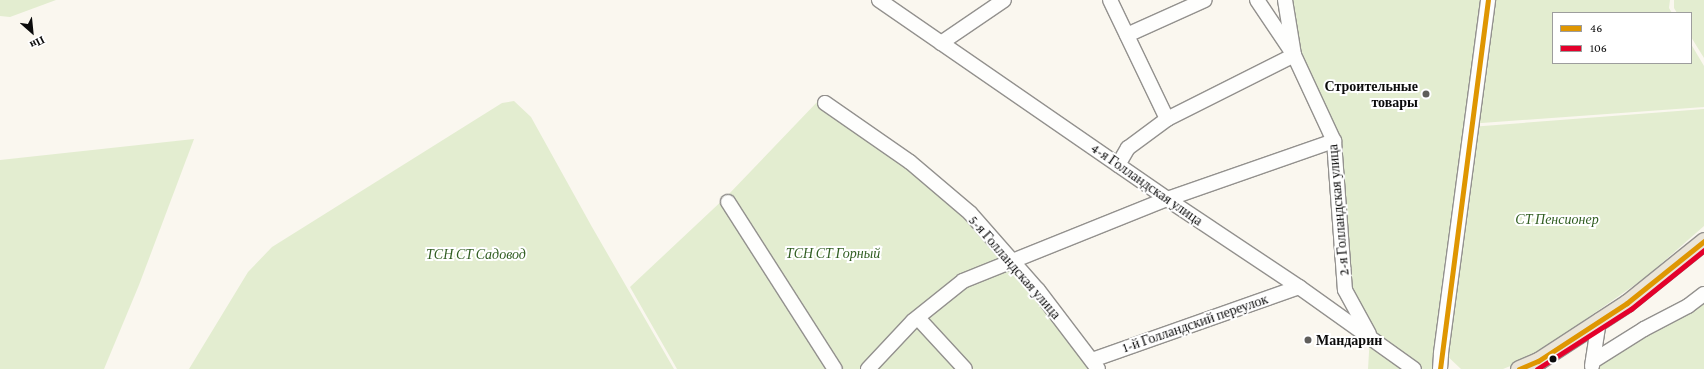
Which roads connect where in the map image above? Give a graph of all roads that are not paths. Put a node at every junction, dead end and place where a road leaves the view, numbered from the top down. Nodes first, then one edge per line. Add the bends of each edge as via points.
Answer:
1 (879, 0) edge
2 (1004, 0) edge
3 (1110, 0) edge
4 (1205, 0) edge
5 (1258, 0) edge
6 (1285, 0) edge
7 (1488, 0) edge
8 (1127, 35) junction
9 (942, 42) junction
10 (1294, 55) junction
11 (825, 103) dead end
12 (1167, 119) junction
13 (1334, 141) junction
14 (1118, 165) junction
15 (1167, 199) junction
16 (728, 202) dead end
17 (1704, 241) edge
18 (1014, 261) junction
19 (1298, 287) junction
20 (1704, 294) edge
21 (918, 318) junction
22 (1599, 321) junction
23 (1370, 337) junction
24 (1095, 364) edge
25 (1592, 365) edge
26 (835, 369) edge
27 (868, 369) edge
28 (965, 369) edge
29 (1414, 369) edge
30 (1440, 369) edge
31 (1519, 369) edge

1 - 9 street, 4-я Голландская улица
2 - 9 street
3 - 8 street
4 - 8 street
5 - 10 street, 2-я Голландская улица
6 - 10 street
7 - 30 street
8 - 12 street
9 - 14 street, 4-я Голландская улица
10 - 12 street
10 - 13 street, 2-я Голландская улица
11 - 18 street, 5-я Голландская улица via 910,162 970,214
12 - 14 street via 1128,148
13 - 15 street
13 - 23 street, 2-я Голландская улица via 1345,290
14 - 15 street, 4-я Голландская улица
15 - 18 street
15 - 19 street, 4-я Голландская улица
16 - 26 street
17 - 22 main road via 1627,303
18 - 21 street via 963,281
18 - 24 street, 5-я Голландская улица
19 - 23 street, 4-я Голландская улица
19 - 24 street, 1-й Голландский переулок
20 - 25 street via 1688,306 1644,329
21 - 27 street
21 - 28 street
22 - 25 street
22 - 31 main road via 1538,360
23 - 29 street, 4-я Голландская улица

